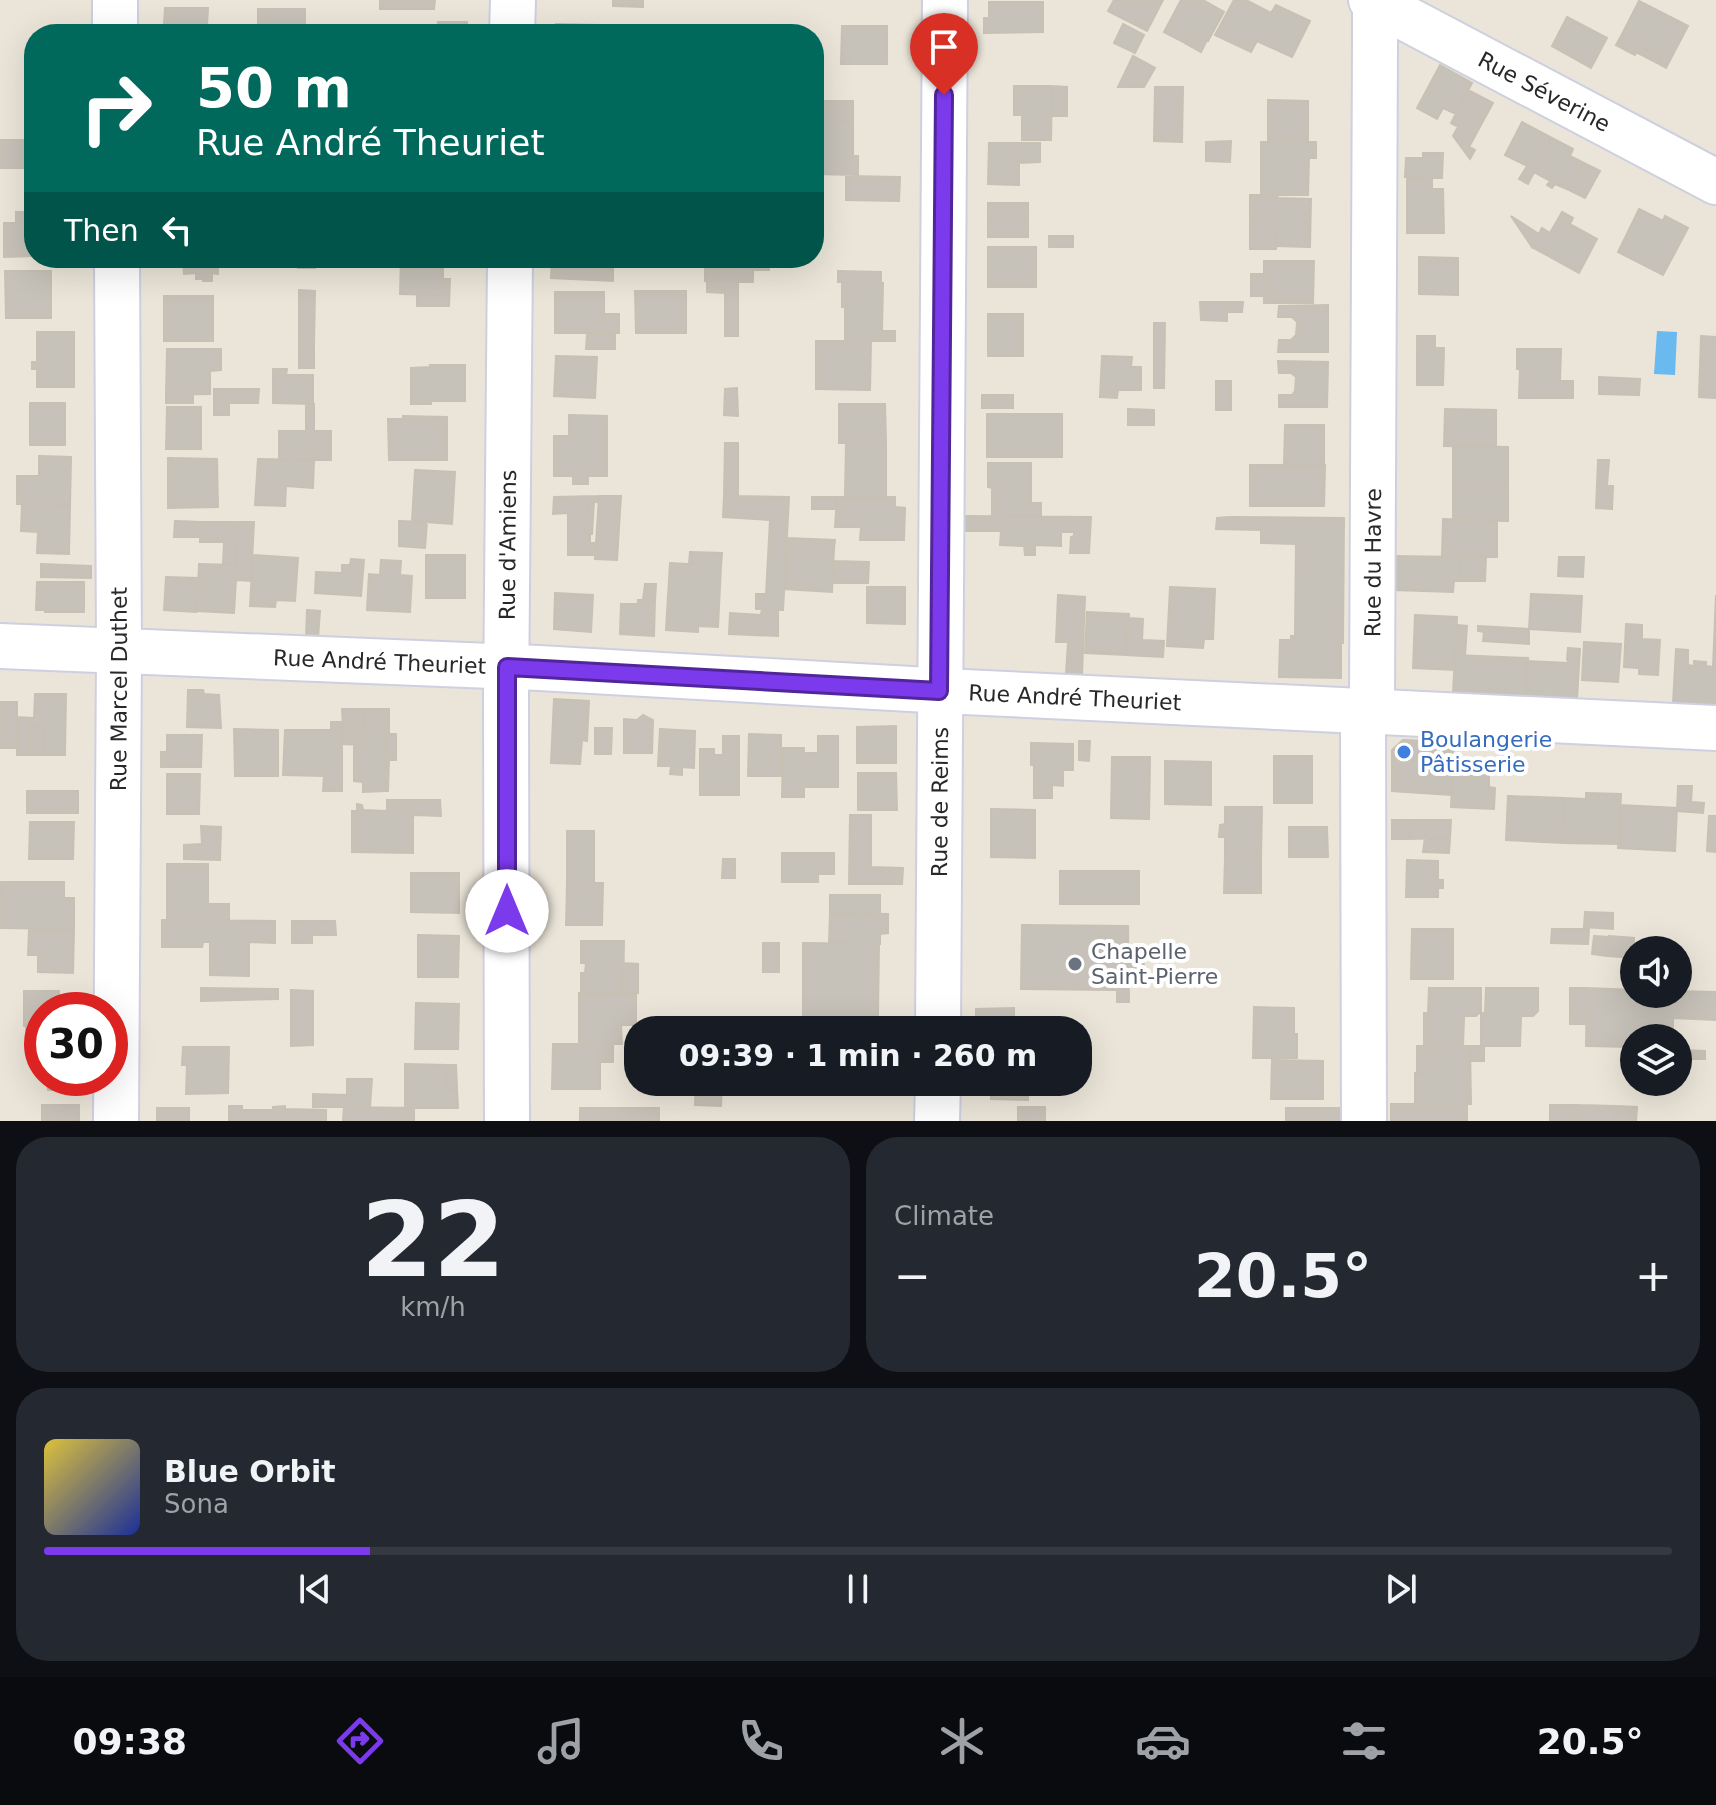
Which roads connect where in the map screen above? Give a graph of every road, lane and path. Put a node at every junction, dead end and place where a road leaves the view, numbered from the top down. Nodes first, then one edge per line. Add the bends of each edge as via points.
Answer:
1 (115, 0) edge
2 (513, 0) edge
3 (945, 0) edge
4 (1375, 1) edge
5 (115, 24) edge
6 (512, 24) edge
7 (1716, 182) edge
8 (117, 268) edge
9 (510, 268) edge
10 (0, 646) edge
11 (119, 652) junction
12 (507, 667) junction
13 (939, 691) junction
14 (1368, 712) junction
15 (1716, 728) edge
16 (938, 1016) edge
17 (938, 1096) edge
18 (116, 1121) edge
19 (507, 1121) edge
20 (937, 1121) edge
21 (1364, 1121) edge

1 - 5 street
2 - 6 street
3 - 13 street, Rue de Reims
4 - 7 street, Rue Séverine
4 - 14 street, Rue du Havre
8 - 11 street, Rue Marcel Duthet
9 - 12 street, Rue d'Amiens
10 - 11 street, Rue André Theuriet
11 - 12 street, Rue André Theuriet
11 - 18 street, Rue Marcel Duthet
12 - 13 street, Rue André Theuriet
12 - 19 street, Rue d'Amiens
13 - 14 street, Rue André Theuriet
13 - 16 street, Rue de Reims
14 - 15 street, Rue André Theuriet
14 - 21 street, Rue du Havre via 1363,724
17 - 20 street

